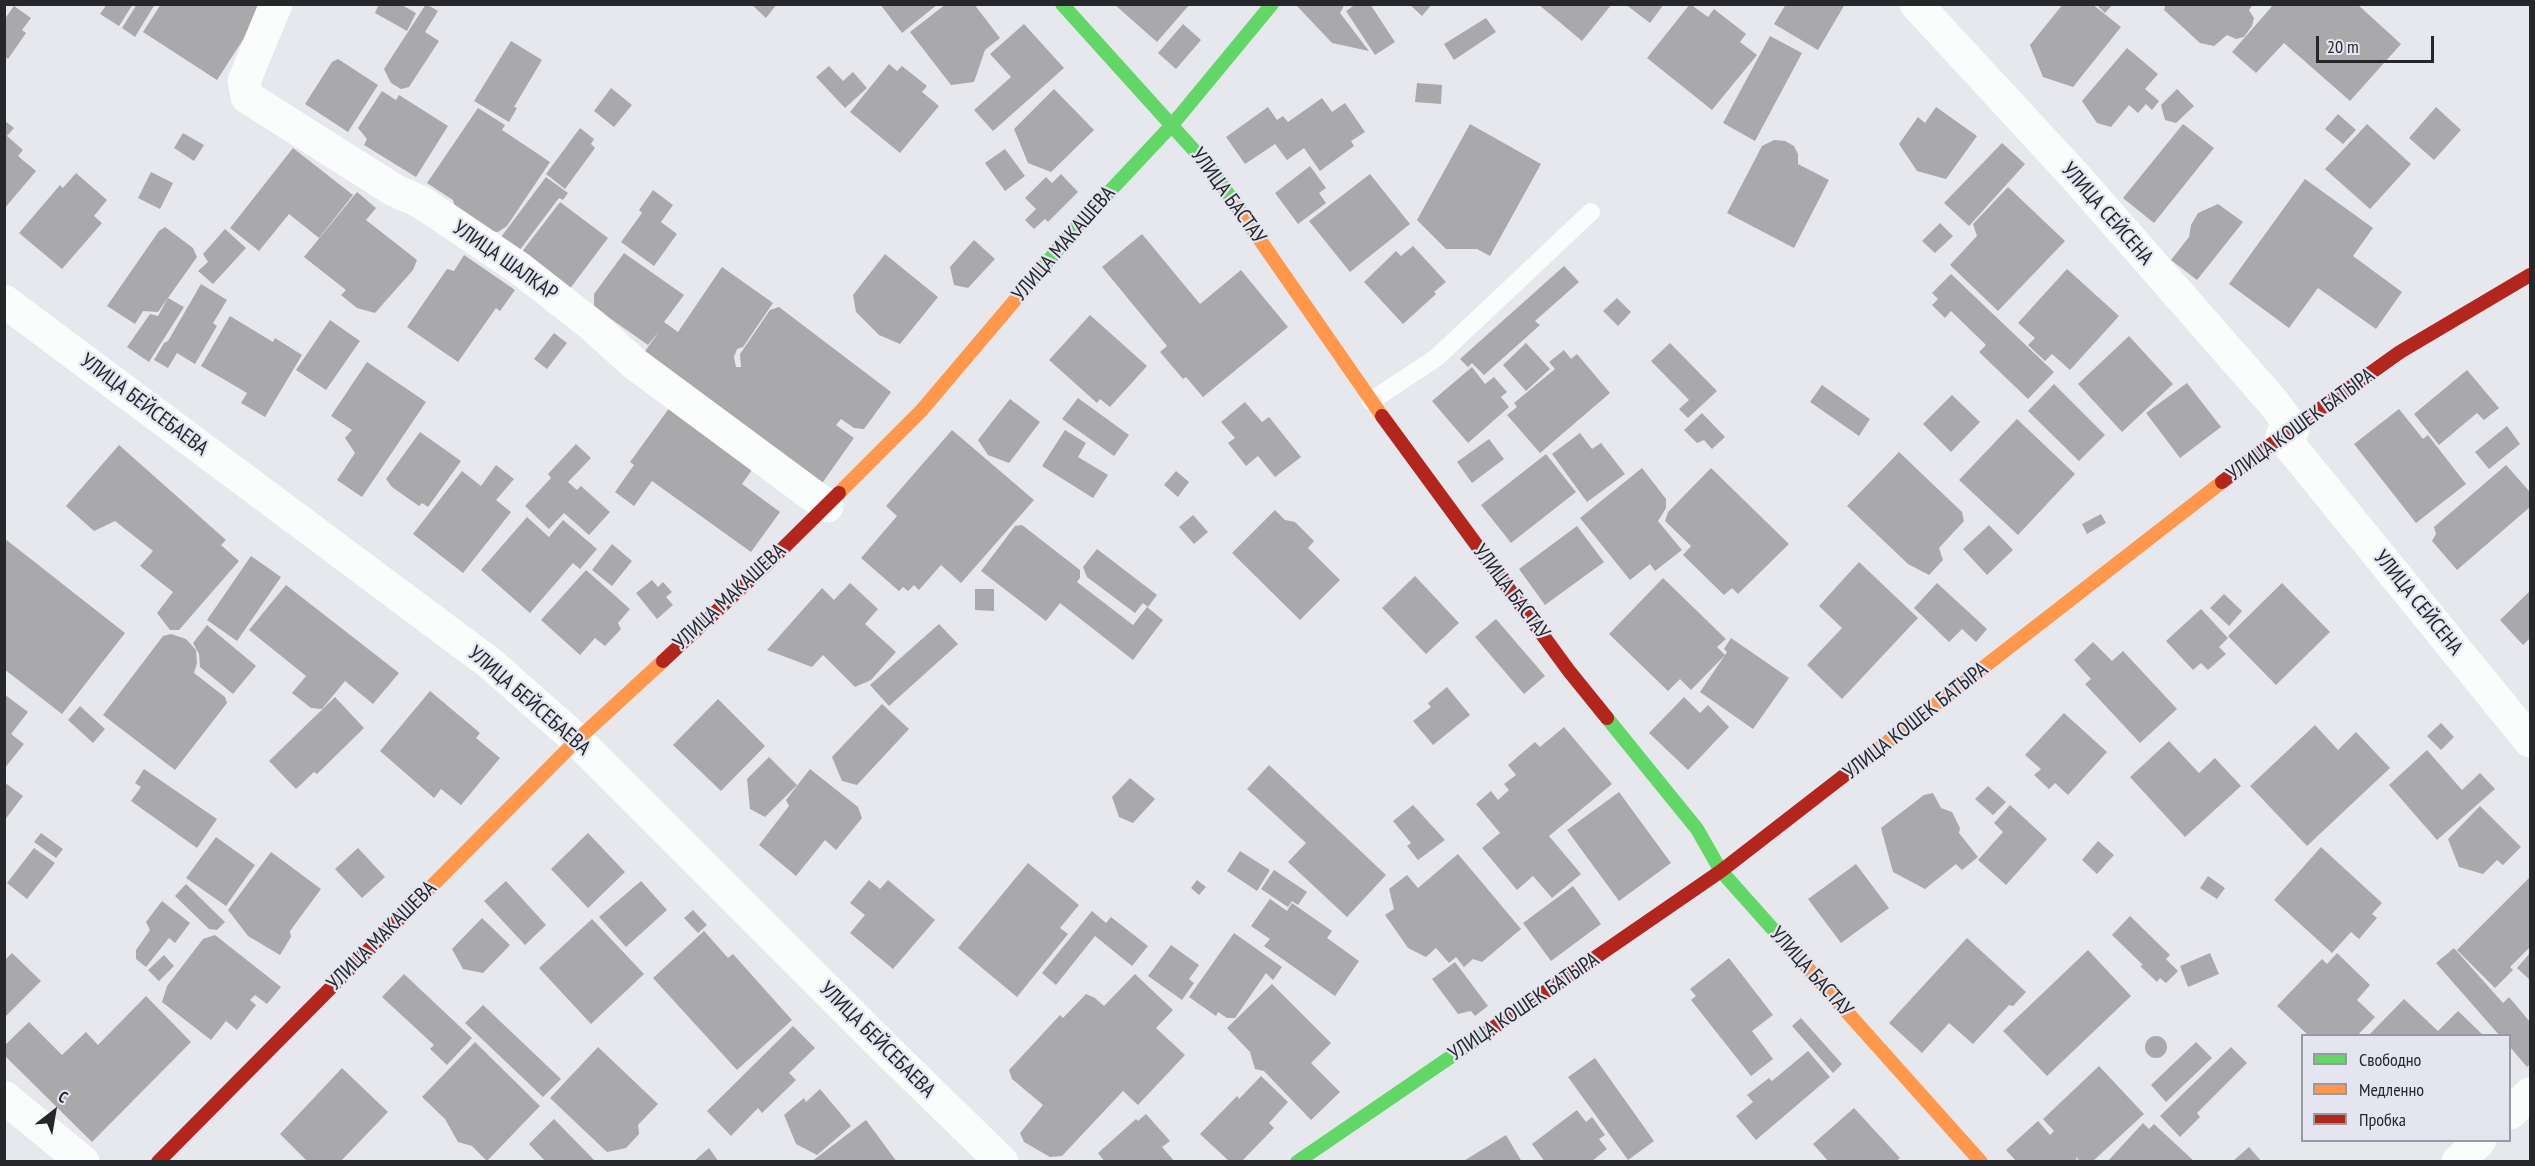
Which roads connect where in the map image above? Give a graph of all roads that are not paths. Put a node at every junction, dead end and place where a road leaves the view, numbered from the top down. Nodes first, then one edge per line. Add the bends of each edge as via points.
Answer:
1 (276, 4) edge
2 (1062, 4) edge
3 (1272, 4) edge
4 (1916, 4) edge
5 (1172, 125) junction
6 (1591, 212) dead end
7 (2530, 274) edge
8 (4, 301) edge
9 (1371, 401) junction
10 (2287, 433) junction
11 (827, 506) junction
12 (577, 740) junction
13 (2530, 741) edge
14 (1721, 871) junction
15 (2530, 1094) edge
16 (4, 1097) edge
17 (2511, 1112) edge
18 (2478, 1142) edge
19 (83, 1161) edge
20 (158, 1161) edge
21 (1002, 1161) edge
22 (1297, 1161) edge
23 (1981, 1161) edge
24 (2458, 1161) edge

1 - 11 street, УЛИЦА ШАЛКАР via 244,81 247,97 394,190 421,202 519,268 635,364
2 - 5 street, УЛИЦА БАСТАУ
3 - 5 street, УЛИЦА МАКАШЕВА
4 - 10 street, УЛИЦА СЕЙСЕНА via 2074,175 2272,402
5 - 9 street, УЛИЦА БАСТАУ via 1239,207
5 - 11 street, УЛИЦА МАКАШЕВА via 1080,222 921,411
6 - 9 lane via 1436,358
7 - 10 street, УЛИЦА КОШЕК БАТЫРА via 2400,352
8 - 12 street, УЛИЦА БЕЙСЕБАЕВА via 491,664
9 - 14 street, УЛИЦА БАСТАУ via 1569,670 1697,829
10 - 13 street, УЛИЦА СЕЙСЕНА
10 - 14 street, УЛИЦА КОШЕК БАТЫРА
11 - 12 street, УЛИЦА МАКАШЕВА
12 - 20 street, УЛИЦА МАКАШЕВА
12 - 21 street, УЛИЦА БЕЙСЕБАЕВА
14 - 22 street, УЛИЦА КОШЕК БАТЫРА
14 - 23 street, УЛИЦА БАСТАУ
15 - 17 street
16 - 19 street
18 - 24 street

